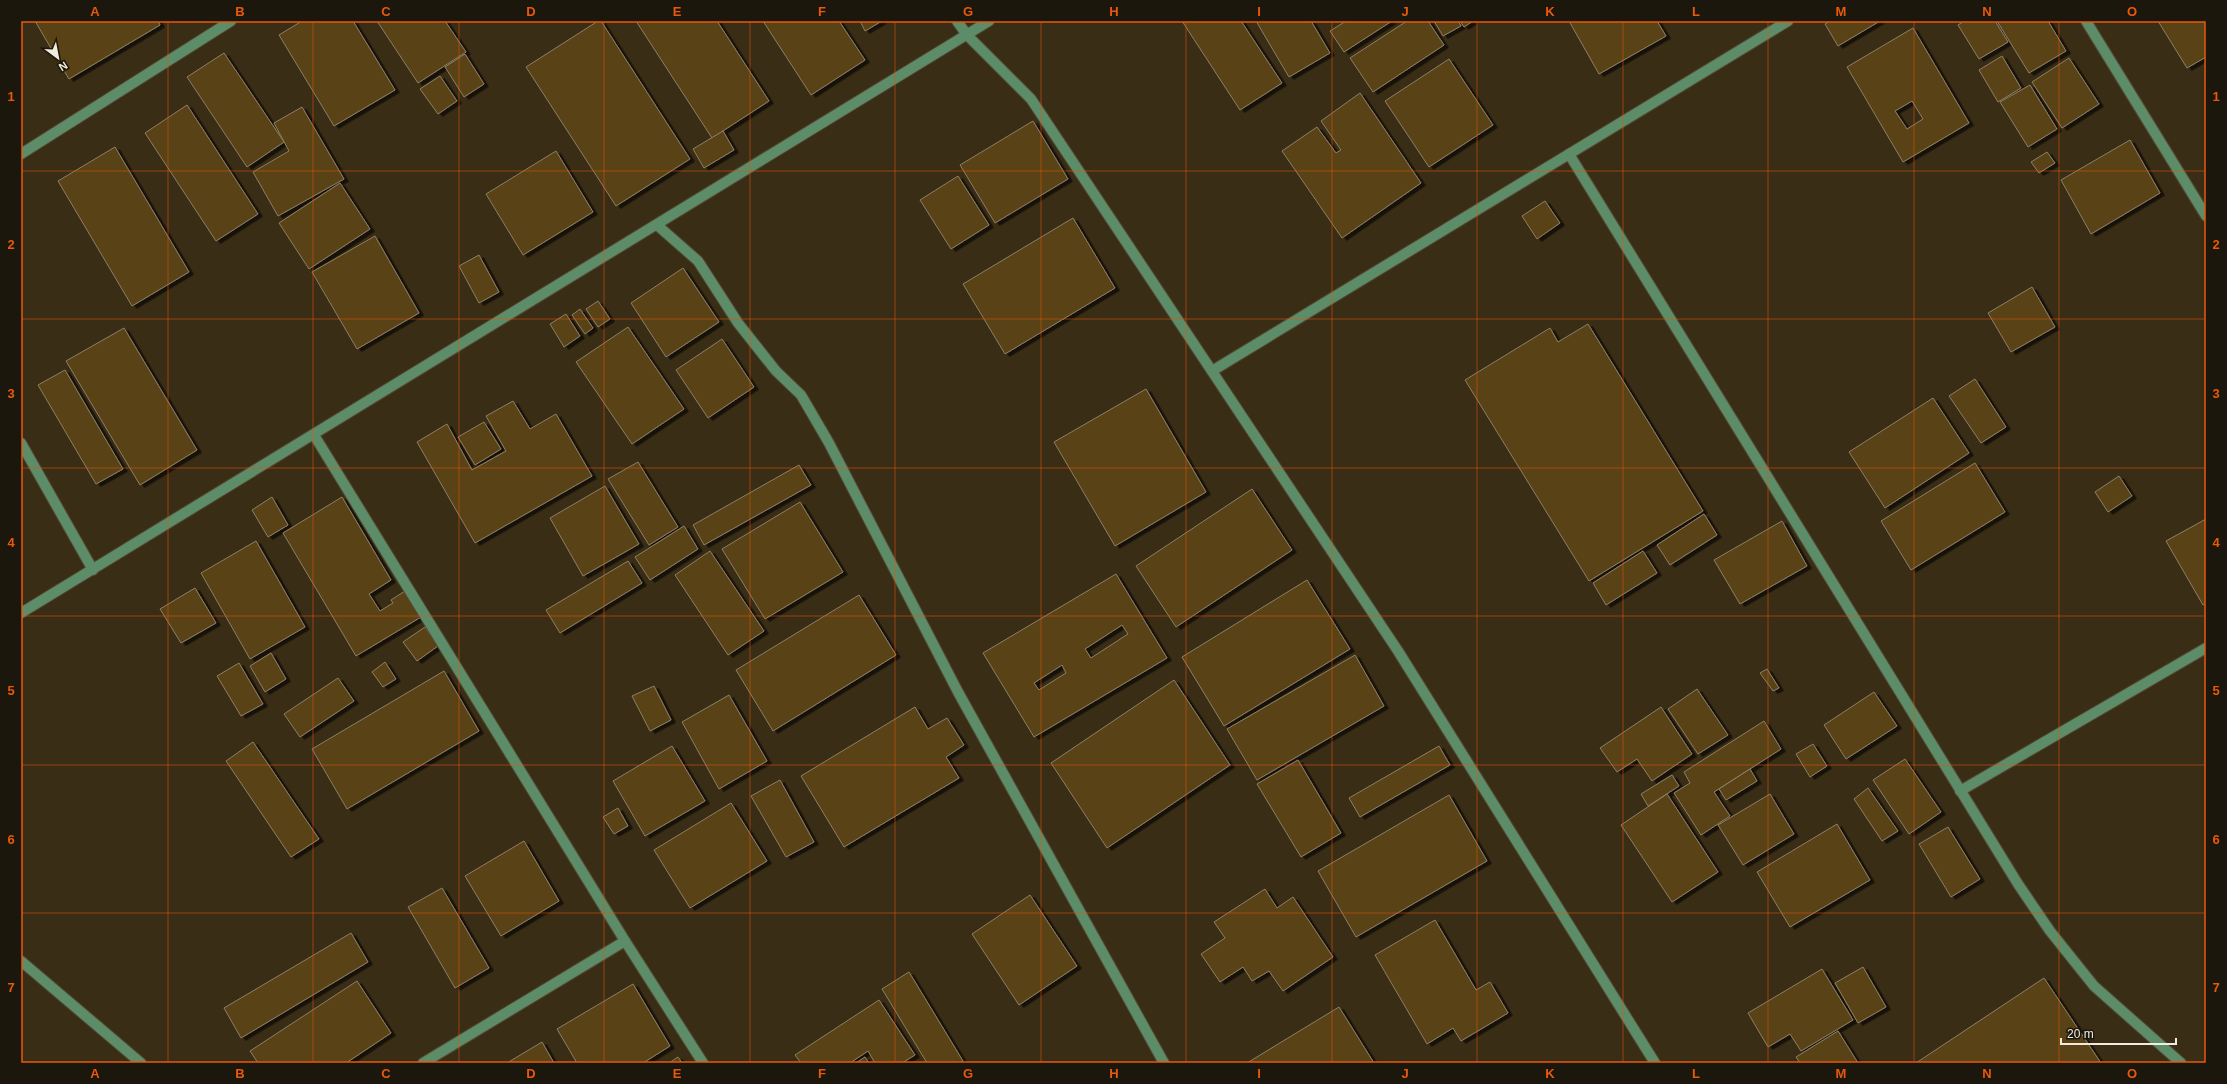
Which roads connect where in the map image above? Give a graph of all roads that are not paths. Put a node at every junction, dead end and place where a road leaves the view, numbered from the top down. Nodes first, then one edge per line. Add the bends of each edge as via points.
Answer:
1 (232, 21) edge
2 (957, 21) edge
3 (989, 21) edge
4 (1788, 21) edge
5 (2086, 21) edge
6 (216, 25) edge
7 (966, 35) junction
8 (21, 154) edge
9 (1569, 154) junction
10 (2206, 216) edge
11 (657, 225) junction
12 (1212, 371) junction
13 (314, 435) junction
14 (21, 443) edge
15 (93, 570) junction
16 (21, 613) edge
17 (2206, 648) edge
18 (1960, 791) junction
19 (625, 941) junction
20 (21, 961) edge
21 (141, 1063) edge
22 (423, 1063) edge
23 (703, 1063) edge
24 (1164, 1063) edge
25 (1655, 1063) edge
26 (2181, 1063) edge

1 - 6 street
2 - 7 street
3 - 7 street
4 - 9 street
5 - 10 street
6 - 8 street
7 - 11 street
7 - 12 street via 1032,99
9 - 12 street
9 - 18 street
11 - 13 street
11 - 24 street via 698,261 738,323 776,371 801,395 829,443 958,692
12 - 25 street via 1398,651
13 - 15 street
13 - 19 street
14 - 15 street
15 - 16 street
17 - 18 street
18 - 26 street via 2050,931 2094,986
19 - 22 street
19 - 23 street
20 - 21 street

